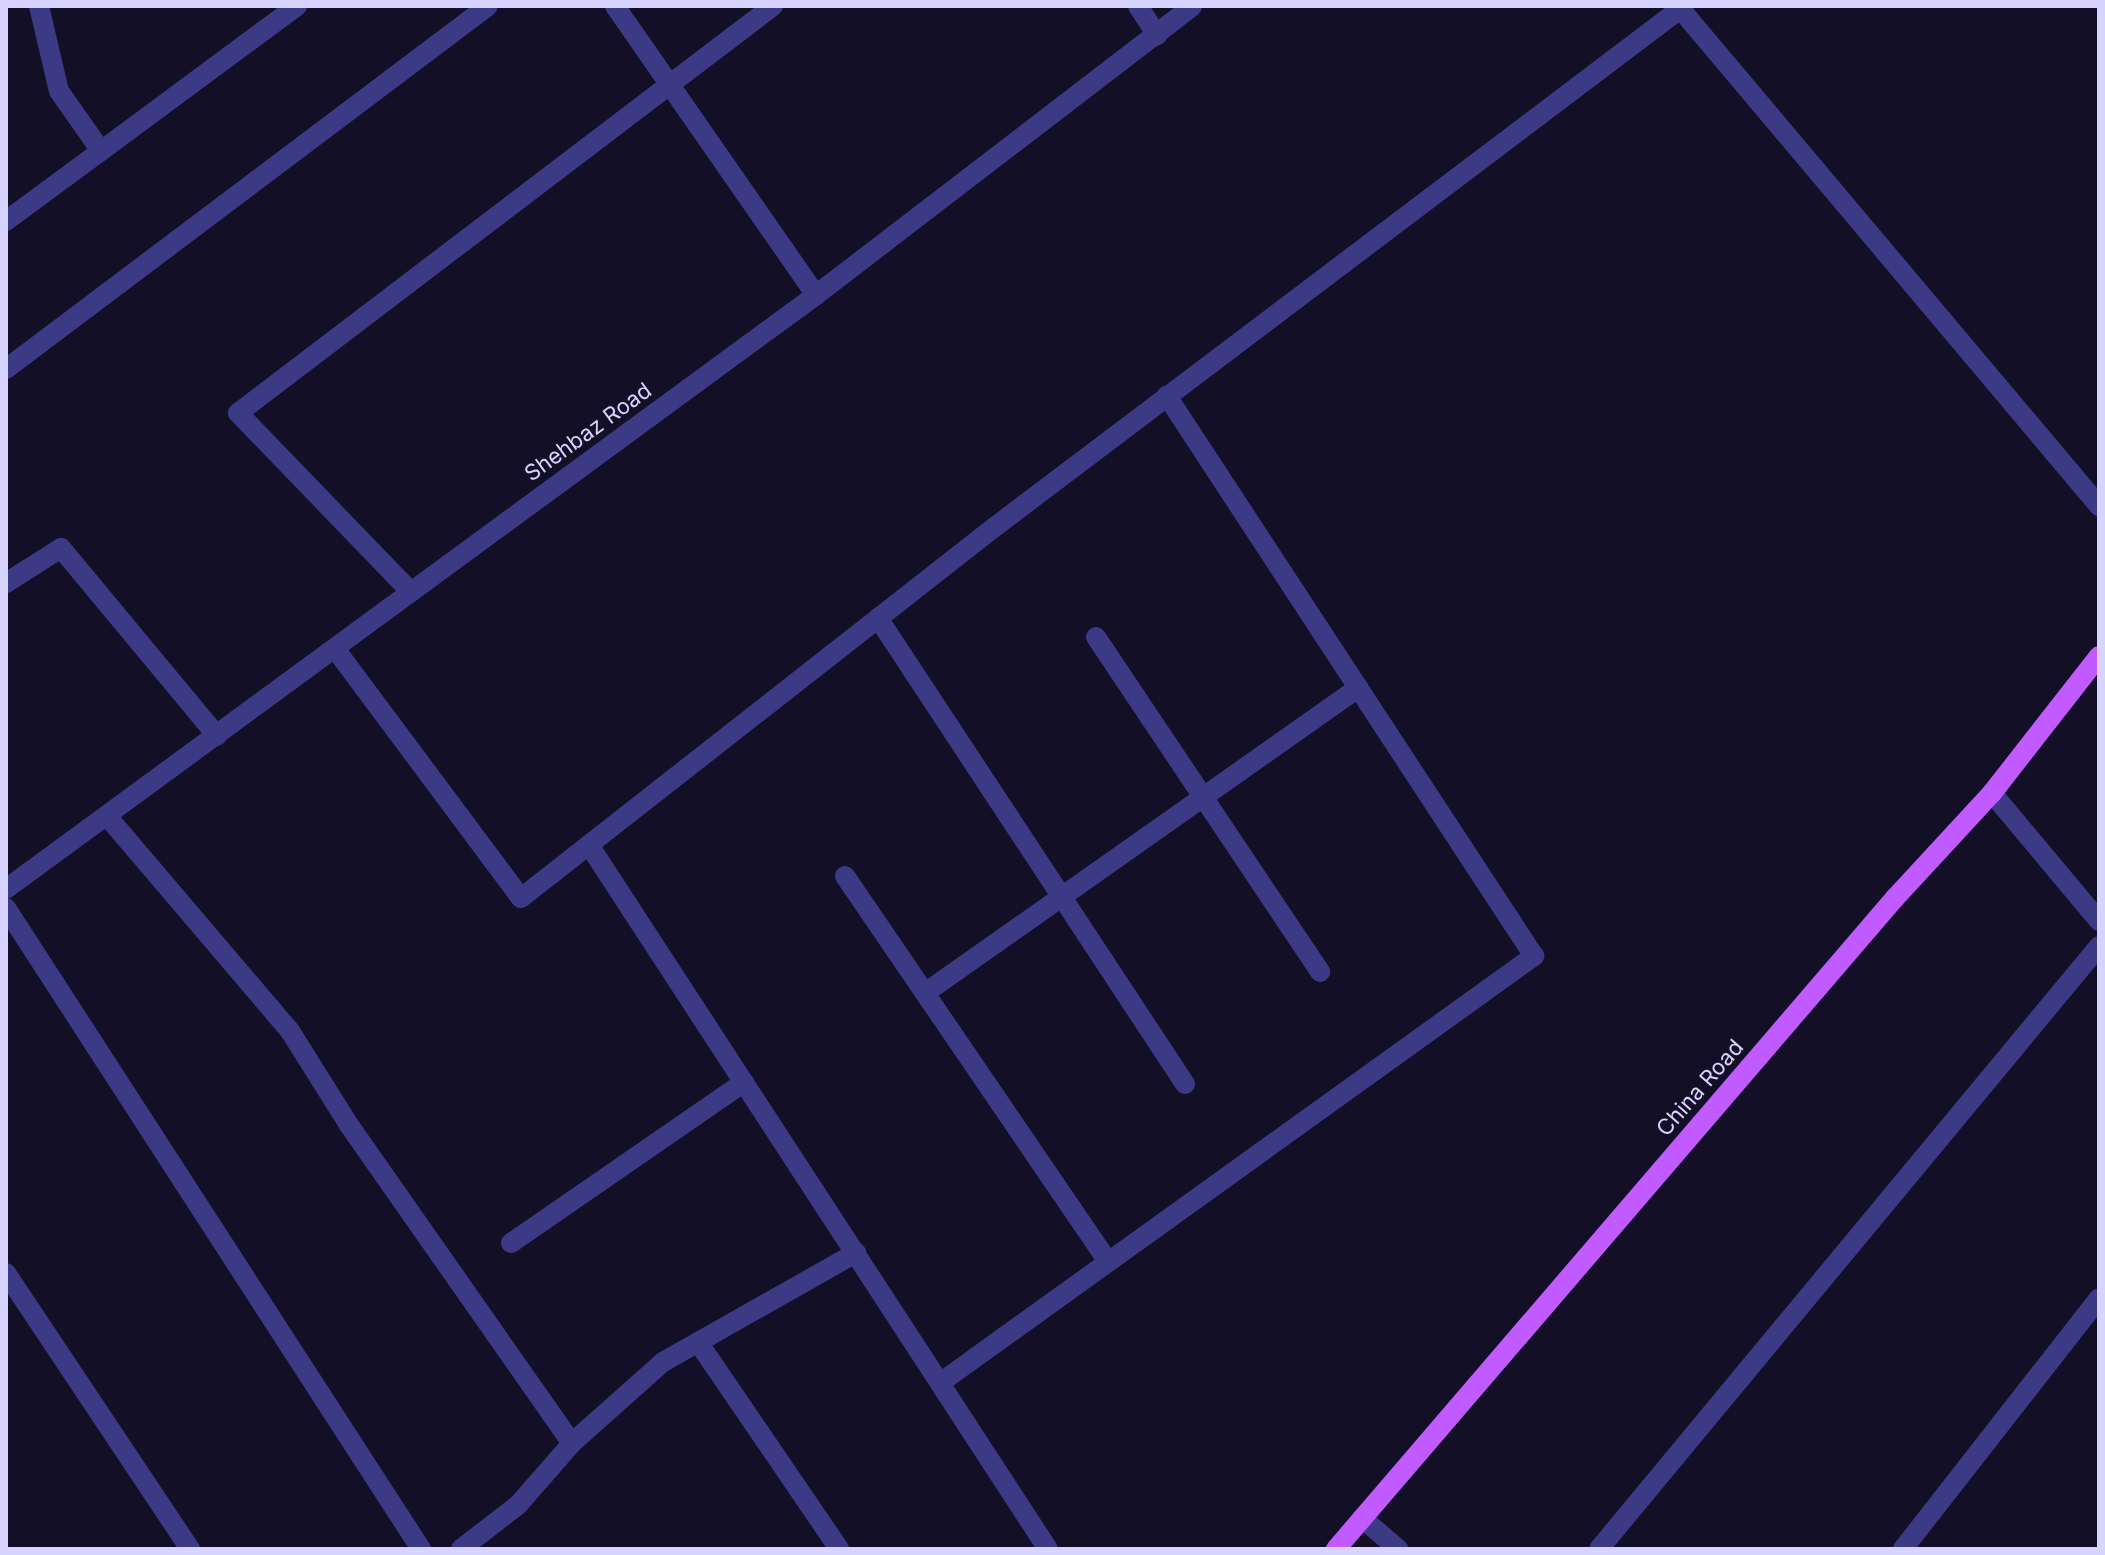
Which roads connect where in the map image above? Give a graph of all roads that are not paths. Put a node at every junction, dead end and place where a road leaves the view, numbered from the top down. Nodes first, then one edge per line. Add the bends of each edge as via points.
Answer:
1 (39, 6) edge
2 (297, 6) edge
3 (488, 6) edge
4 (615, 6) edge
5 (773, 6) edge
6 (1138, 6) edge
7 (1192, 6) edge
8 (1679, 7) edge
9 (1157, 35) junction
10 (672, 87) junction
11 (101, 151) junction
12 (6, 221) edge
13 (816, 295) junction
14 (6, 369) edge
15 (1167, 396) junction
16 (2099, 506) edge
17 (6, 583) edge
18 (411, 592) junction
19 (878, 618) junction
20 (1096, 637) dead end
21 (336, 650) junction
22 (2099, 656) edge
23 (1358, 688) junction
24 (217, 736) junction
25 (1992, 793) junction
26 (1202, 798) junction
27 (107, 816) junction
28 (589, 845) junction
29 (845, 876) dead end
30 (6, 889) edge
31 (1060, 898) junction
32 (6, 908) edge
33 (2099, 921) edge
34 (2099, 946) edge
35 (1320, 972) dead end
36 (925, 993) junction
37 (744, 1082) junction
38 (1185, 1084) dead end
39 (511, 1243) dead end
40 (856, 1253) junction
41 (1108, 1262) junction
42 (6, 1273) edge
43 (2099, 1298) edge
44 (698, 1342) junction
45 (940, 1383) junction
46 (572, 1443) junction
47 (1362, 1518) junction
48 (1041, 1546) edge
49 (190, 1549) edge
50 (421, 1549) edge
51 (461, 1549) edge
52 (839, 1549) edge
53 (1336, 1549) edge
54 (1398, 1549) edge
55 (1599, 1549) edge
56 (1903, 1549) edge

1 - 11 street via 59,91
2 - 11 street
3 - 14 street
4 - 10 street
5 - 10 street
6 - 9 street
7 - 9 street, Shehbaz Road
8 - 15 street
8 - 16 street
9 - 13 street, Shehbaz Road
10 - 13 street
10 - 18 street via 238,413
11 - 12 street
13 - 18 street, Shehbaz Road
15 - 19 street
15 - 23 street
17 - 24 street via 61,548
18 - 21 street, Shehbaz Road
19 - 28 street
19 - 31 street
20 - 26 street
21 - 24 street, Shehbaz Road
21 - 28 street via 521,898
22 - 25 main road, China Road
23 - 26 street
23 - 41 street via 1534,956
24 - 27 street, Shehbaz Road
25 - 33 street
25 - 47 main road, China Road via 1895,898
26 - 31 street
26 - 35 street
27 - 30 street, Shehbaz Road
27 - 46 street via 290,1031 349,1125
28 - 37 street
29 - 36 street
31 - 36 street
31 - 38 street
32 - 50 street
34 - 55 street
36 - 41 street
37 - 39 street
37 - 40 street
40 - 44 street
40 - 45 street
41 - 45 street
42 - 49 street
43 - 56 street
44 - 46 street via 663,1362
44 - 52 street
45 - 48 street
46 - 51 street via 518,1505
47 - 53 main road, China Road
47 - 54 street

